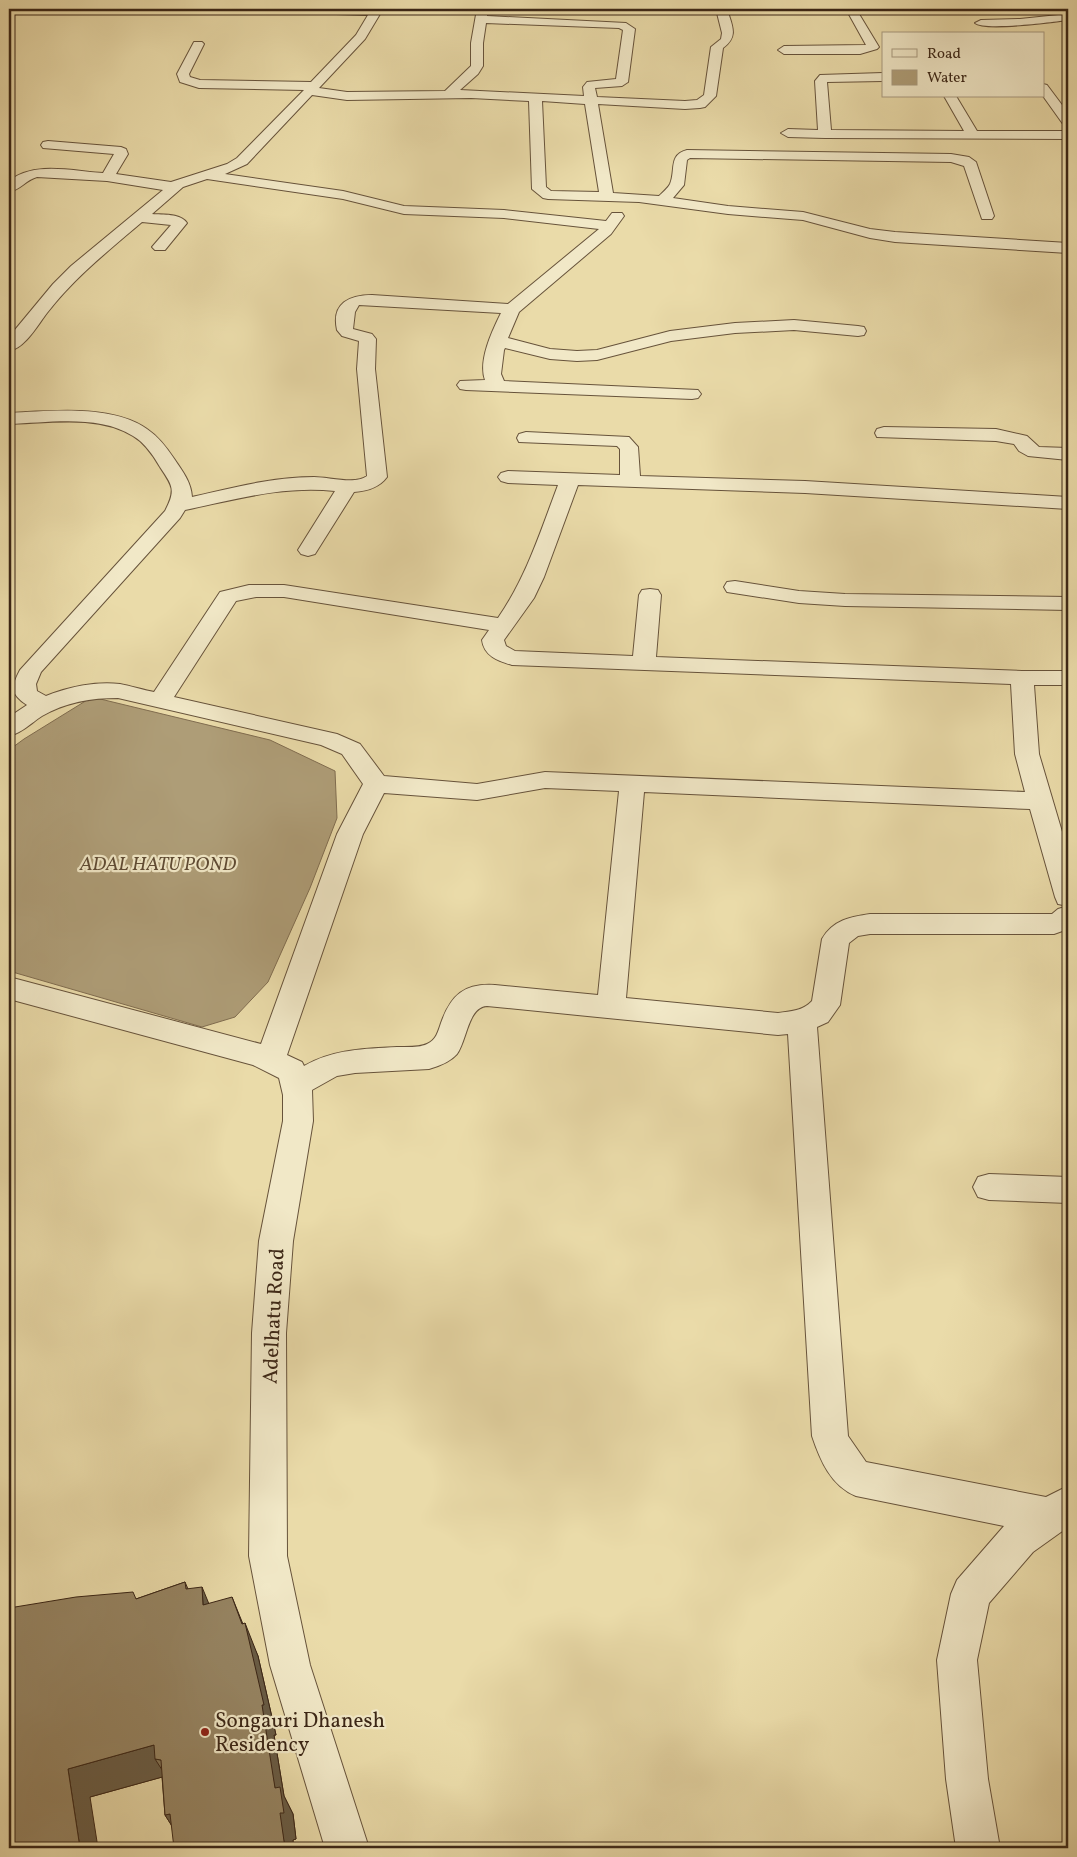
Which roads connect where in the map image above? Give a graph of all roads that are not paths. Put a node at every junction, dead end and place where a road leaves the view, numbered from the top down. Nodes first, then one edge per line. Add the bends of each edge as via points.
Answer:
1 (272, 9) edge
2 (722, 9) edge
3 (851, 9) edge
4 (376, 11) edge
5 (482, 14) edge
6 (1068, 17) edge
7 (992, 32) edge
8 (198, 44) dead end
9 (784, 50) dead end
10 (882, 77) edge
11 (312, 88) junction
12 (1044, 89) edge
13 (449, 94) junction
14 (535, 97) junction
15 (951, 98) edge
16 (590, 100) junction
17 (1068, 121) edge
18 (788, 133) dead end
19 (825, 134) junction
20 (973, 135) junction
21 (1068, 135) edge
22 (48, 145) dead end
23 (204, 175) junction
24 (107, 177) junction
25 (174, 187) junction
26 (9, 188) edge
27 (614, 197) junction
28 (664, 201) junction
29 (987, 216) dead end
30 (138, 217) junction
31 (610, 226) junction
32 (160, 247) dead end
33 (1068, 248) edge
34 (512, 309) junction
35 (858, 331) dead end
36 (500, 341) junction
37 (9, 346) edge
38 (466, 384) dead end
39 (496, 386) junction
40 (692, 394) dead end
41 (9, 418) edge
42 (884, 433) dead end
43 (526, 438) dead end
44 (1068, 454) edge
45 (508, 478) dead end
46 (570, 480) junction
47 (630, 481) junction
48 (348, 485) junction
49 (1068, 503) edge
50 (177, 506) junction
51 (308, 550) dead end
52 (735, 587) dead end
53 (650, 595) dead end
54 (1068, 604) edge
55 (504, 626) junction
56 (644, 663) junction
57 (1022, 678) junction
58 (1068, 678) edge
59 (160, 701) junction
60 (44, 704) junction
61 (9, 729) edge
62 (376, 784) junction
63 (632, 785) junction
64 (1041, 801) junction
65 (1068, 898) edge
66 (1068, 916) edge
67 (9, 988) edge
68 (611, 1007) junction
69 (802, 1021) junction
70 (270, 1061) junction
71 (297, 1084) junction
72 (989, 1187) dead end
73 (1068, 1190) edge
74 (1059, 1511) edge
75 (348, 1848) edge
76 (978, 1848) edge

1 - 4 street
2 - 16 street via 728,33 726,40 717,47 707,100 685,105
3 - 9 street via 872,47 860,50
4 - 11 street via 361,37
5 - 13 street via 477,66
5 - 16 street via 626,26 629,29 622,82 591,85
6 - 7 street via 1020,22 978,21
8 - 11 street via 183,74 188,82
10 - 19 street via 824,78 821,81
11 - 13 street via 347,96
11 - 23 street via 242,161
12 - 17 street
13 - 14 street
14 - 16 street
14 - 27 street via 539,189 548,195
15 - 20 street
16 - 27 street
18 - 19 street
19 - 20 street
20 - 21 street
22 - 24 street via 121,152
23 - 25 street
23 - 31 street via 343,195 404,210 504,214
24 - 25 street
24 - 26 street via 37,173 24,176
25 - 30 street
27 - 28 street
27 - 31 street via 619,213
28 - 29 street via 677,185 682,156 688,154 951,158 962,159 971,165
28 - 33 street via 803,216 895,237
30 - 32 street via 180,223
30 - 37 street via 76,269
31 - 34 street
34 - 36 street
34 - 48 street via 372,300 348,305 346,330 363,336 369,344 366,369 377,477 373,482
35 - 36 street via 794,325 735,328 670,336 597,355 576,356 550,354
36 - 39 street via 492,368
38 - 39 street
39 - 40 street
41 - 50 street via 83,417 115,421 140,432 158,447 181,484 182,498
42 - 44 street via 996,435 1020,440 1035,452
43 - 47 street via 622,441 629,448
45 - 46 street
46 - 47 street
46 - 55 street via 533,577
47 - 49 street via 805,486
48 - 50 street via 314,483 262,488
48 - 51 street
50 - 60 street via 174,514 32,670 24,684 26,694
52 - 54 street via 845,600
53 - 56 street
55 - 56 street via 493,640 494,647 500,654 512,658
55 - 59 street via 258,588 228,597
56 - 57 street
57 - 58 street
57 - 64 street via 1027,754
59 - 60 street via 102,691 70,695
59 - 62 street via 328,739 351,749
60 - 61 street
62 - 63 street via 477,792 545,780
62 - 70 street via 350,834
63 - 64 street
63 - 68 street
64 - 65 street
66 - 69 street via 1054,924 870,924 850,927 836,939 826,1005 818,1014
67 - 70 street
68 - 69 street via 778,1024
68 - 71 street via 487,995 473,997 465,1003 448,1044 429,1057 330,1065
69 - 74 street via 830,1436 835,1451 856,1478
70 - 71 street via 291,1070
71 - 75 street, Adelhatu Road via 298,1121 276,1241 269,1333 268,1556 290,1665
72 - 73 street
74 - 76 street via 1019,1538 971,1594 956,1660 967,1780

